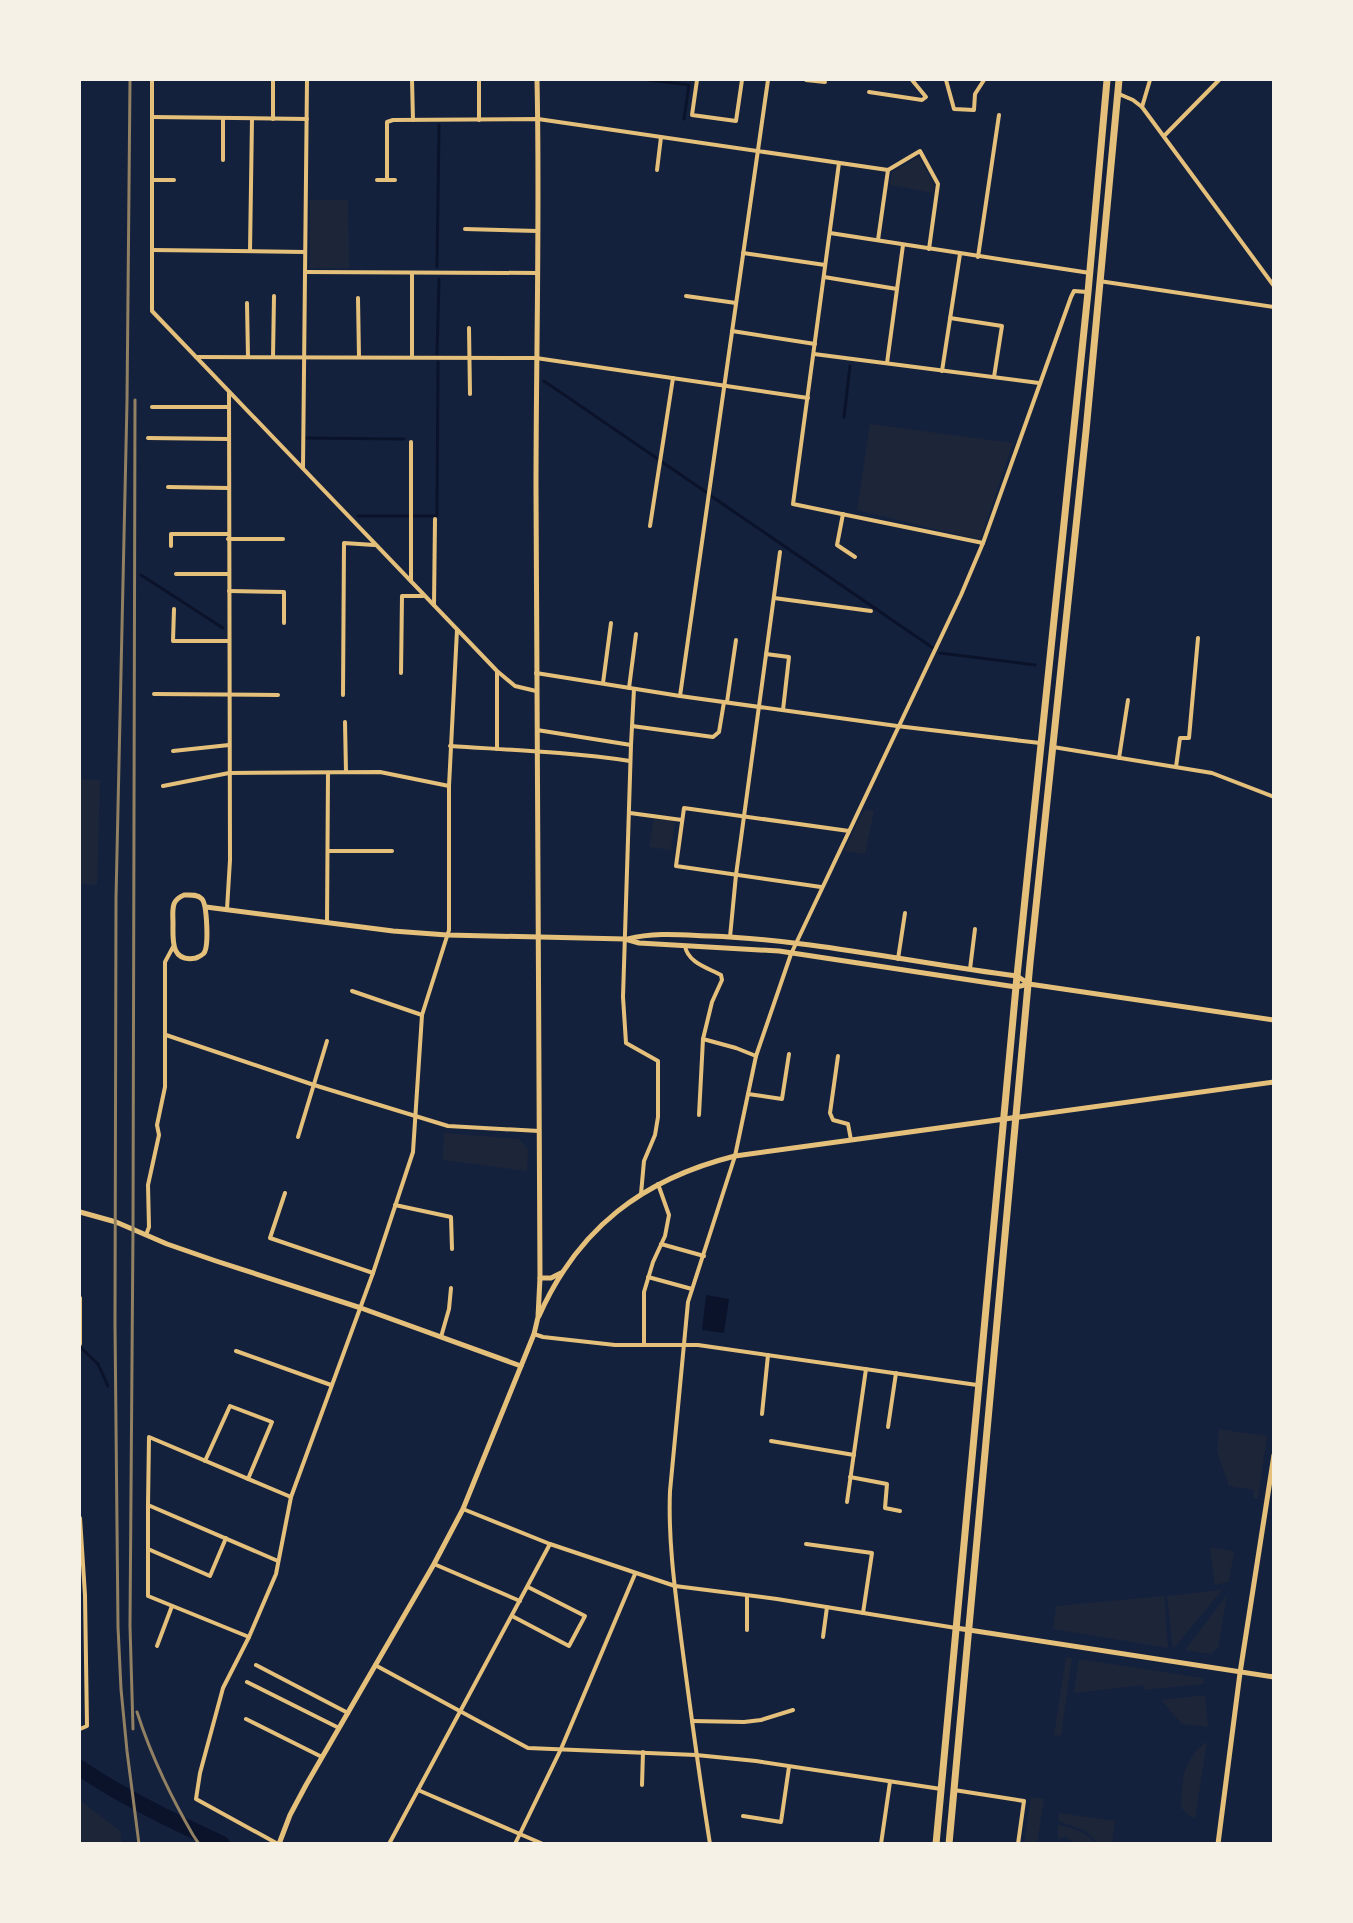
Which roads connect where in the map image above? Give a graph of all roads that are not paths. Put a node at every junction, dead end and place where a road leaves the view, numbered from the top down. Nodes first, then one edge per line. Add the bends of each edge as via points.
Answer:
1 (152, 80) edge
2 (273, 80) edge
3 (307, 80) edge
4 (412, 80) edge
5 (479, 80) edge
6 (537, 80) edge
7 (697, 80) edge
8 (742, 80) edge
9 (768, 80) edge
10 (806, 80) edge
11 (912, 80) edge
12 (946, 80) edge
13 (984, 80) edge
14 (1105, 80) edge
15 (1119, 80) edge
16 (1150, 80) edge
17 (1219, 80) edge
18 (825, 82) dead end
19 (869, 92) dead end
20 (1118, 93) junction
21 (1142, 107) junction
22 (999, 115) dead end
23 (152, 117) junction
24 (223, 118) junction
25 (252, 118) junction
26 (273, 119) junction
27 (307, 119) junction
28 (538, 119) junction
29 (412, 120) junction
30 (479, 120) junction
31 (1164, 136) junction
32 (662, 137) junction
33 (759, 151) junction
34 (223, 160) dead end
35 (839, 163) junction
36 (657, 170) dead end
37 (888, 170) junction
38 (153, 180) junction
39 (174, 180) dead end
40 (377, 180) dead end
41 (387, 180) junction
42 (395, 180) dead end
43 (465, 229) dead end
44 (538, 231) junction
45 (830, 233) junction
46 (878, 241) junction
47 (903, 245) junction
48 (929, 249) junction
49 (152, 250) junction
50 (250, 251) junction
51 (305, 252) junction
52 (743, 253) junction
53 (960, 254) junction
54 (978, 256) junction
55 (825, 265) junction
56 (305, 272) junction
57 (412, 273) junction
58 (538, 273) junction
59 (1090, 273) junction
60 (824, 277) junction
61 (1099, 281) junction
62 (1274, 286) edge
63 (897, 289) junction
64 (1088, 292) junction
65 (274, 296) dead end
66 (686, 296) dead end
67 (358, 298) dead end
68 (247, 303) dead end
69 (736, 303) junction
70 (1274, 307) edge
71 (950, 318) junction
72 (470, 327) dead end
73 (732, 332) junction
74 (815, 344) junction
75 (814, 354) junction
76 (195, 357) junction
77 (248, 357) junction
78 (273, 357) junction
79 (305, 357) junction
80 (359, 357) junction
81 (412, 357) junction
82 (470, 357) junction
83 (536, 358) junction
84 (887, 363) junction
85 (942, 370) junction
86 (994, 377) junction
87 (673, 378) junction
88 (1039, 383) junction
89 (725, 386) junction
90 (229, 392) junction
91 (470, 394) dead end
92 (808, 398) junction
93 (152, 406) dead end
94 (228, 407) junction
95 (148, 438) dead end
96 (228, 439) junction
97 (411, 442) dead end
98 (303, 469) junction
99 (168, 487) dead end
100 (228, 488) junction
101 (843, 514) junction
102 (435, 519) dead end
103 (650, 526) dead end
104 (228, 536) junction
105 (283, 539) dead end
106 (982, 543) junction
107 (375, 544) junction
108 (171, 546) dead end
109 (780, 552) dead end
110 (855, 557) dead end
111 (176, 574) dead end
112 (229, 574) junction
113 (411, 581) junction
114 (229, 591) junction
115 (424, 596) junction
116 (774, 598) junction
117 (434, 606) junction
118 (174, 609) dead end
119 (871, 611) dead end
120 (284, 623) dead end
121 (611, 623) dead end
122 (457, 630) junction
123 (636, 634) dead end
124 (1198, 638) dead end
125 (736, 640) dead end
126 (229, 641) junction
127 (766, 654) junction
128 (497, 671) junction
129 (401, 673) dead end
130 (536, 673) junction
131 (603, 683) junction
132 (629, 688) junction
133 (634, 689) junction
134 (536, 691) junction
135 (154, 694) dead end
136 (278, 694) dead end
137 (229, 695) junction
138 (343, 695) dead end
139 (680, 696) junction
140 (1128, 700) dead end
141 (725, 702) junction
142 (758, 706) junction
143 (783, 710) junction
144 (345, 722) dead end
145 (632, 726) junction
146 (897, 726) junction
147 (536, 730) junction
148 (1041, 743) junction
149 (229, 745) junction
150 (631, 745) junction
151 (450, 746) junction
152 (1053, 747) junction
153 (497, 749) junction
154 (536, 750) junction
155 (173, 751) dead end
156 (1119, 758) junction
157 (630, 761) junction
158 (1176, 767) junction
159 (229, 773) junction
160 (328, 773) junction
161 (346, 773) junction
162 (163, 786) dead end
163 (448, 786) junction
164 (1274, 797) edge
165 (630, 813) junction
166 (744, 817) junction
167 (682, 820) junction
168 (849, 831) junction
169 (329, 851) junction
170 (392, 851) dead end
171 (736, 875) junction
172 (821, 887) junction
173 (206, 907) junction
174 (227, 909) junction
175 (905, 913) dead end
176 (327, 922) junction
177 (975, 929) dead end
178 (447, 935) junction
179 (730, 937) junction
180 (537, 938) junction
181 (625, 939) junction
182 (795, 944) junction
183 (685, 946) junction
184 (173, 947) junction
185 (791, 954) junction
186 (898, 959) junction
187 (970, 969) junction
188 (1017, 976) junction
189 (1029, 984) junction
190 (1016, 987) junction
191 (352, 991) dead end
192 (422, 1015) junction
193 (1274, 1020) edge
194 (166, 1035) junction
195 (703, 1039) junction
196 (327, 1041) dead end
197 (789, 1054) dead end
198 (756, 1056) junction
199 (838, 1056) dead end
200 (1274, 1082) edge
201 (314, 1085) junction
202 (748, 1094) junction
203 (699, 1115) dead end
204 (414, 1117) junction
205 (1016, 1117) junction
206 (1004, 1119) junction
207 (539, 1131) junction
208 (298, 1137) dead end
209 (851, 1140) junction
210 (735, 1156) junction
211 (658, 1184) junction
212 (285, 1193) dead end
213 (641, 1194) junction
214 (395, 1205) junction
215 (80, 1212) edge
216 (146, 1235) junction
217 (661, 1244) junction
218 (452, 1249) dead end
219 (704, 1256) junction
220 (373, 1273) junction
221 (562, 1273) junction
222 (648, 1277) junction
223 (540, 1278) junction
224 (451, 1288) dead end
225 (692, 1289) junction
226 (80, 1298) edge
227 (361, 1308) junction
228 (538, 1317) junction
229 (534, 1334) junction
230 (441, 1337) junction
231 (80, 1343) edge
232 (644, 1345) junction
233 (684, 1345) junction
234 (236, 1351) dead end
235 (768, 1355) junction
236 (521, 1366) junction
237 (866, 1369) junction
238 (896, 1373) junction
239 (331, 1385) junction
240 (977, 1385) junction
241 (762, 1413) dead end
242 (888, 1427) dead end
243 (771, 1441) dead end
244 (854, 1455) junction
245 (1274, 1455) edge
246 (205, 1461) junction
247 (850, 1478) junction
248 (248, 1479) junction
249 (291, 1497) junction
250 (847, 1502) dead end
251 (148, 1505) junction
252 (464, 1509) junction
253 (900, 1511) dead end
254 (80, 1518) edge
255 (226, 1538) junction
256 (550, 1544) junction
257 (806, 1544) dead end
258 (148, 1549) junction
259 (278, 1561) junction
260 (434, 1564) junction
261 (635, 1574) junction
262 (675, 1586) junction
263 (528, 1587) junction
264 (82, 1595) edge
265 (747, 1596) junction
266 (520, 1601) junction
267 (172, 1606) junction
268 (827, 1607) junction
269 (863, 1613) junction
270 (512, 1616) junction
271 (956, 1628) junction
272 (747, 1630) dead end
273 (968, 1630) junction
274 (823, 1636) dead end
275 (249, 1637) junction
276 (158, 1646) dead end
277 (256, 1665) dead end
278 (375, 1665) junction
279 (1240, 1673) junction
280 (1274, 1677) edge
281 (247, 1682) dead end
282 (793, 1710) dead end
283 (460, 1711) junction
284 (348, 1713) junction
285 (246, 1719) dead end
286 (692, 1721) junction
287 (339, 1728) junction
288 (80, 1729) edge
289 (561, 1749) junction
290 (643, 1752) junction
291 (696, 1755) junction
292 (322, 1757) junction
293 (789, 1767) junction
294 (890, 1782) junction
295 (642, 1785) dead end
296 (942, 1789) junction
297 (418, 1790) junction
298 (953, 1790) junction
299 (742, 1816) dead end
300 (520, 1833) junction
301 (279, 1844) edge
302 (389, 1844) edge
303 (515, 1844) edge
304 (543, 1844) edge
305 (710, 1844) edge
306 (881, 1844) edge
307 (936, 1844) edge
308 (948, 1844) edge
309 (1018, 1844) edge
310 (1218, 1844) edge

1 - 23 street
2 - 26 street
3 - 27 street
4 - 29 street
5 - 30 street
6 - 28 main road
7 - 8 street via 692,115 736,121
9 - 33 street
10 - 18 street
11 - 19 street via 926,97 922,100
12 - 13 street via 954,109 974,110 975,94
14 - 59 highway
15 - 20 highway
16 - 21 street
17 - 31 street
20 - 21 street
20 - 61 highway
21 - 31 street
22 - 54 street
23 - 24 street
23 - 38 street
24 - 25 street
24 - 34 street
25 - 26 street
25 - 50 street
26 - 27 street
27 - 51 street
28 - 30 street
28 - 32 street
28 - 44 main road
29 - 30 street
29 - 41 street via 387,122
31 - 62 street
32 - 33 street
32 - 36 street
33 - 35 street
33 - 52 street
35 - 37 street
35 - 45 street
37 - 46 street
37 - 48 street via 920,151 939,184
38 - 39 street
38 - 49 street
40 - 41 street
41 - 42 street
43 - 44 street
44 - 58 main road
45 - 46 street
45 - 55 street
46 - 47 street
47 - 48 street
47 - 63 street
48 - 53 street
49 - 50 street
49 - 76 street via 152,311
50 - 51 street
51 - 56 street
52 - 55 street
52 - 69 street
53 - 54 street
53 - 71 street
54 - 59 street
55 - 60 street
56 - 57 street
56 - 79 street
57 - 58 street
57 - 81 street
58 - 83 main road
59 - 64 highway
60 - 63 street
60 - 74 street
61 - 70 street
61 - 152 highway
63 - 84 street
64 - 88 street via 1074,291
64 - 148 highway
65 - 78 street
66 - 69 street
67 - 80 street
68 - 77 street
69 - 73 street
71 - 85 street
71 - 86 street via 1002,326
72 - 82 street
73 - 74 street
73 - 89 street
74 - 75 street
75 - 84 street
75 - 92 street
76 - 77 street
76 - 90 street
77 - 78 street
78 - 79 street
79 - 80 street
79 - 98 street
80 - 81 street
81 - 82 street
82 - 83 street
82 - 91 street
83 - 87 street
83 - 130 main road
84 - 85 street
85 - 86 street
86 - 88 street
87 - 89 street
87 - 103 street
88 - 106 street
89 - 92 street
89 - 139 street
90 - 94 street
90 - 98 street
92 - 101 street via 793,504
93 - 94 street
94 - 96 street
95 - 96 street
96 - 100 street
97 - 113 street
98 - 107 street
99 - 100 street
100 - 104 street
101 - 106 street
101 - 110 street via 837,545
102 - 117 street
104 - 105 street
104 - 108 street via 171,534
104 - 112 street
106 - 146 street
107 - 113 street
107 - 138 street via 344,543
109 - 116 street
111 - 112 street
112 - 114 street
113 - 115 street
114 - 120 street via 284,592
114 - 126 street
115 - 117 street
115 - 129 street via 402,596
116 - 119 street
116 - 127 street
117 - 122 street
118 - 126 street via 173,641
121 - 131 street
122 - 128 street
122 - 151 street
123 - 132 street
124 - 158 street via 1189,738 1180,738
125 - 141 street
126 - 137 street
127 - 142 street
127 - 143 street via 789,657
128 - 134 street via 515,686
128 - 153 street
130 - 131 street
130 - 134 main road
131 - 132 street
132 - 133 street
133 - 139 street
133 - 145 street
134 - 147 main road
135 - 137 street
136 - 137 street
137 - 149 street
139 - 141 street
140 - 156 street
141 - 142 street
141 - 145 street via 719,732 712,737
142 - 143 street
142 - 166 street
143 - 146 street
144 - 161 street
145 - 150 street
146 - 148 street
146 - 168 street
147 - 150 street
147 - 154 main road
148 - 188 highway
149 - 155 street
149 - 159 street
150 - 157 street
151 - 153 street
151 - 163 street
152 - 156 street
152 - 189 highway
153 - 154 street
154 - 157 street
154 - 180 main road
156 - 158 street
157 - 165 street
158 - 164 street via 1212,773
159 - 160 street
159 - 162 street
159 - 174 street
160 - 161 street
160 - 169 street
161 - 163 street via 390,773
163 - 178 street
165 - 167 street
165 - 181 street
166 - 167 street via 684,808
166 - 168 street
166 - 171 street
167 - 171 street via 676,866
168 - 172 street
169 - 170 street
169 - 176 street
171 - 172 street
171 - 179 street
172 - 182 street
173 - 174 main road
173 - 184 main road via 203,954 185,958
173 - 184 main road via 197,895 177,898 173,906
174 - 176 main road
175 - 186 street
176 - 178 main road
177 - 187 street
178 - 180 main road
178 - 192 street
179 - 181 main road via 642,935
179 - 182 main road
180 - 181 main road
180 - 207 main road
181 - 183 main road
181 - 213 street via 626,1043 658,1061 658,1117 644,1161
182 - 185 street
182 - 186 main road
183 - 185 main road
183 - 195 street via 692,959 721,975 722,980
184 - 194 street via 165,962
185 - 190 main road
185 - 198 street
186 - 187 main road
187 - 188 main road
188 - 189 main road
188 - 190 highway
189 - 190 main road
189 - 193 main road
189 - 205 highway
190 - 206 highway
191 - 192 street
192 - 204 street
194 - 201 street
194 - 216 street via 165,1087 148,1185
195 - 198 street
195 - 203 street
196 - 201 street
197 - 202 street via 782,1099
198 - 202 street
199 - 209 street via 830,1113 833,1120 848,1124
200 - 205 main road
201 - 204 street
201 - 208 street
202 - 210 street
204 - 207 street via 448,1126
204 - 214 street via 412,1152
205 - 206 main road
205 - 273 highway
206 - 209 main road
206 - 240 highway
207 - 223 main road
209 - 210 main road
210 - 211 main road
210 - 219 street
211 - 213 main road
211 - 217 street via 669,1215
212 - 220 street via 270,1238
213 - 221 main road via 598,1227
214 - 218 street via 451,1217
214 - 220 street
215 - 216 main road
216 - 227 main road via 216,1262
217 - 219 street
217 - 222 street
219 - 225 street
220 - 227 street
221 - 223 main road
221 - 228 main road
222 - 225 street
222 - 232 street via 644,1292
223 - 228 main road
224 - 230 street
225 - 233 street
226 - 231 street
227 - 230 main road
227 - 239 street
228 - 229 main road
229 - 232 street
229 - 236 main road
230 - 236 main road
232 - 233 street
233 - 235 street
233 - 262 street via 670,1491
234 - 239 street
235 - 237 street
235 - 241 street
236 - 252 main road
237 - 238 street
237 - 244 street
238 - 240 street
238 - 242 street
239 - 249 street
240 - 271 highway
243 - 244 street
244 - 247 street
245 - 279 main road
246 - 248 street
246 - 248 street via 230,1406 272,1422
246 - 251 street via 149,1437
247 - 250 street
247 - 253 street via 887,1484 885,1508
248 - 249 street
249 - 259 street
251 - 255 street
251 - 258 street
252 - 256 street
252 - 260 main road
254 - 264 street
255 - 258 street via 210,1576
255 - 259 street
256 - 261 street
256 - 263 street
257 - 269 street via 872,1553
258 - 267 street via 148,1596
259 - 275 street
260 - 266 street
260 - 278 main road
261 - 262 street
261 - 289 street
262 - 265 street
262 - 286 street
263 - 266 street
263 - 270 street via 585,1616 569,1646
264 - 288 street via 87,1726
265 - 268 street
265 - 272 street
266 - 270 street
267 - 275 street
267 - 276 street
268 - 269 street
268 - 274 street
269 - 271 street
270 - 283 street
271 - 273 main road
271 - 296 highway
273 - 279 main road
273 - 298 highway
275 - 301 street via 223,1688 196,1799
277 - 284 street
278 - 283 street
278 - 284 main road
279 - 280 main road
279 - 310 main road
281 - 287 street
282 - 286 street via 744,1722
283 - 289 street via 528,1748
283 - 297 street
284 - 287 main road
285 - 292 street
286 - 291 street
287 - 292 main road
289 - 290 street
289 - 300 street
290 - 291 street
290 - 295 street
291 - 293 street
291 - 305 street
292 - 301 main road
293 - 294 street
293 - 299 street via 780,1822
294 - 296 street
294 - 306 street
296 - 307 highway
297 - 300 street
297 - 302 street
298 - 308 highway
298 - 309 street via 1024,1801
300 - 303 street
300 - 304 street

